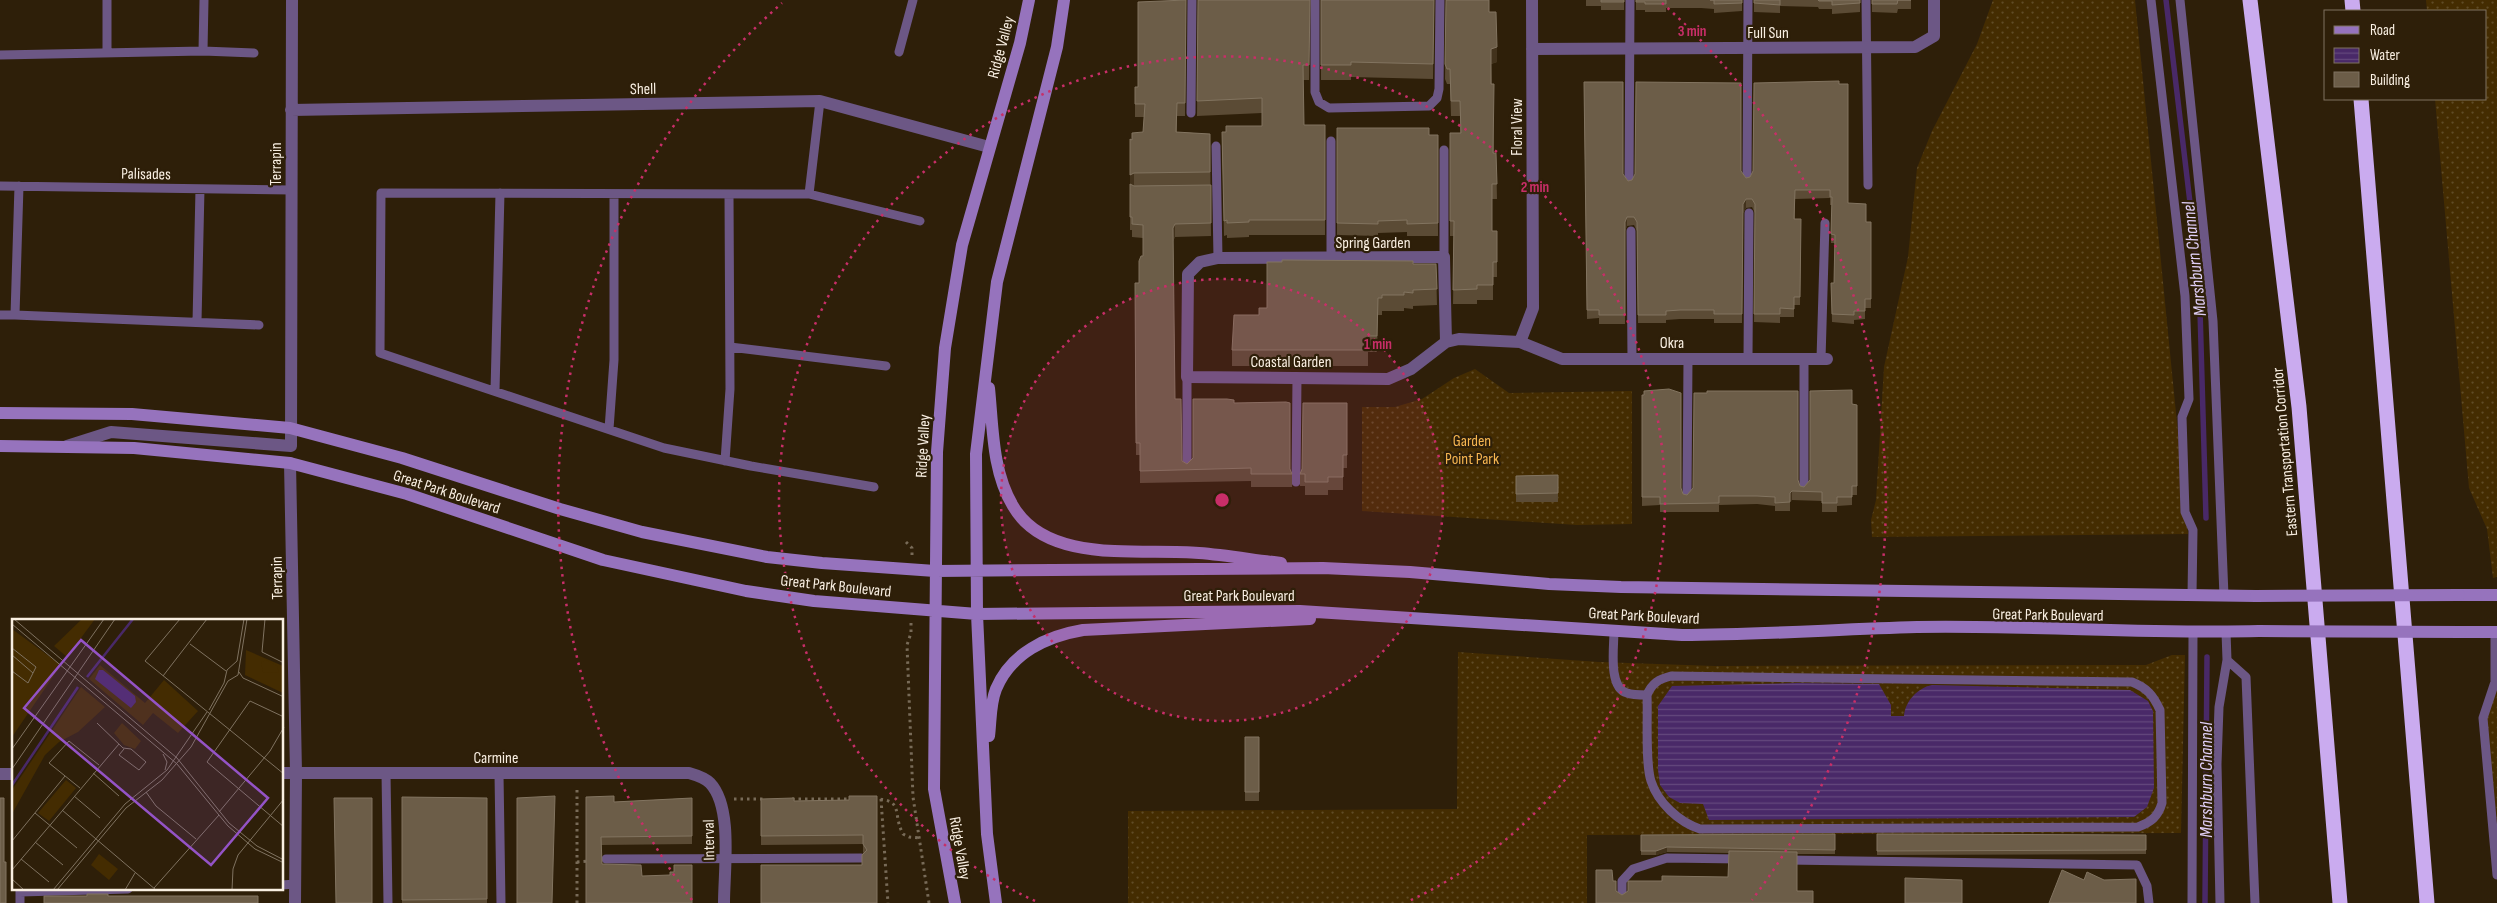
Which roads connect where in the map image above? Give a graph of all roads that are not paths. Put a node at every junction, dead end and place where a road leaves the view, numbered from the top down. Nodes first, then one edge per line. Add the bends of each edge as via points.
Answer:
1 (107, 0) edge
2 (204, 0) edge
3 (292, 0) edge
4 (913, 0) edge
5 (1029, 0) edge
6 (1064, 0) edge
7 (1192, 0) edge
8 (1315, 0) edge
9 (1440, 0) edge
10 (1532, 0) edge
11 (1630, 0) edge
12 (1748, 0) edge
13 (1866, 0) edge
14 (1934, 0) edge
15 (2150, 0) edge
16 (2180, 0) edge
17 (2250, 0) edge
18 (1748, 48) junction
19 (1867, 48) junction
20 (1532, 49) junction
21 (1630, 49) junction
22 (203, 51) junction
23 (899, 52) dead end
24 (107, 53) junction
25 (254, 53) dead end
26 (0, 55) edge
27 (2360, 100) edge
28 (820, 101) junction
29 (292, 110) junction
30 (1191, 113) dead end
31 (1331, 141) dead end
32 (1216, 146) dead end
33 (989, 147) junction
34 (1444, 150) dead end
35 (1747, 180) edge
36 (1629, 182) edge
37 (1868, 185) dead end
38 (0, 186) edge
39 (19, 186) junction
40 (200, 189) junction
41 (292, 190) junction
42 (500, 193) junction
43 (614, 194) junction
44 (729, 194) junction
45 (809, 194) junction
46 (1749, 213) dead end
47 (920, 221) dead end
48 (1825, 223) dead end
49 (1631, 231) dead end
50 (1444, 257) junction
51 (1218, 258) junction
52 (1332, 258) junction
53 (0, 315) edge
54 (15, 315) junction
55 (197, 322) junction
56 (259, 325) dead end
57 (1446, 342) junction
58 (1520, 342) junction
59 (730, 347) junction
60 (986, 358) junction
61 (1688, 358) junction
62 (1632, 359) junction
63 (1748, 359) junction
64 (1804, 359) junction
65 (1824, 359) joint
66 (886, 366) dead end
67 (1187, 377) junction
68 (1297, 377) junction
69 (495, 391) junction
70 (0, 413) edge
71 (290, 428) junction
72 (609, 429) junction
73 (0, 446) edge
74 (66, 447) junction
75 (725, 461) junction
76 (290, 463) junction
77 (1187, 470) edge
78 (1296, 482) dead end
79 (874, 486) dead end
80 (1804, 489) edge
81 (1687, 497) edge
82 (1323, 568) junction
83 (977, 570) junction
84 (935, 571) junction
85 (2192, 595) junction
86 (2224, 596) junction
87 (2497, 596) edge
88 (934, 610) junction
89 (977, 614) junction
90 (1382, 616) junction
91 (1614, 631) junction
92 (2226, 632) junction
93 (2496, 632) edge
94 (2193, 633) junction
95 (2227, 660) junction
96 (1647, 695) junction
97 (284, 773) edge
98 (296, 773) junction
99 (386, 773) junction
100 (499, 774) junction
101 (709, 781) joint
102 (985, 786) junction
103 (606, 858) dead end
104 (861, 858) edge
105 (724, 859) junction
106 (1746, 859) edge
107 (1776, 860) edge
108 (2497, 875) edge
109 (289, 885) edge
110 (74, 890) edge
111 (20, 891) edge
112 (20, 903) edge
113 (295, 903) edge
114 (388, 903) edge
115 (500, 903) edge
116 (724, 903) edge
117 (954, 903) edge
118 (996, 903) edge
119 (1622, 903) edge
120 (2149, 903) edge
121 (2192, 903) edge
122 (2220, 903) edge
123 (2255, 903) edge
124 (2340, 903) edge
125 (2427, 903) edge

1 - 24 lane
2 - 22 lane
3 - 29 street, Terrapin
4 - 23 lane
5 - 33 main road, Ridge Valley via 1020,43
6 - 60 main road, Ridge Valley via 1057,47 997,282
7 - 30 lane
8 - 9 lane via 1315,92 1319,102 1329,108 1429,106 1437,98 1439,89
10 - 20 street, Floral View
11 - 21 lane
12 - 18 lane
13 - 19 lane
14 - 19 street, Full Sun via 1934,36 1927,42 1915,47
15 - 85 lane via 2185,296 2188,399 2182,417 2185,512 2193,530
16 - 86 lane via 2213,321
17 - 124 highway, Eastern Transportation Corridor via 2299,407
18 - 19 street, Full Sun
18 - 21 street, Full Sun
18 - 35 lane
19 - 37 lane
20 - 21 street, Full Sun
20 - 58 street, Floral View via 1533,308
21 - 36 lane
22 - 24 lane
22 - 25 lane
24 - 26 lane
27 - 125 highway
28 - 29 street, Shell
28 - 33 street, Shell
28 - 45 lane
29 - 41 street, Terrapin
31 - 52 lane
32 - 51 lane via 1212,191
33 - 84 main road, Ridge Valley via 962,245 945,348 937,452
34 - 50 lane
38 - 39 lane, Palisades
39 - 40 lane, Palisades
39 - 54 lane
40 - 41 lane, Palisades
40 - 55 lane
41 - 71 street, Terrapin
42 - 43 lane
42 - 69 lane
42 - 69 lane via 381,193 380,353
43 - 44 lane
43 - 72 lane via 614,360
44 - 45 lane
44 - 59 lane
45 - 47 lane
46 - 63 lane
48 - 65 lane
49 - 62 lane
50 - 52 street, Spring Garden
50 - 57 street
51 - 52 street, Spring Garden
51 - 67 street via 1200,262 1188,274
53 - 54 lane
54 - 55 lane
55 - 56 lane
57 - 58 street via 1459,339
57 - 68 street, Coastal Garden via 1411,369 1388,379
58 - 62 street, Okra via 1562,359
59 - 66 lane
59 - 75 lane
60 - 82 main road via 995,451 1006,494 1021,518 1033,529 1077,547 1107,551 1198,553
60 - 83 main road, Ridge Valley via 976,454
61 - 62 street, Okra
61 - 63 street, Okra
61 - 81 lane
63 - 64 street, Okra
64 - 65 street, Okra
64 - 80 lane
67 - 68 street, Coastal Garden
67 - 77 lane
68 - 78 lane
69 - 72 lane
70 - 71 main road, Great Park Boulevard via 132,414
71 - 74 street, Terrapin via 291,446 111,432
71 - 84 main road, Great Park Boulevard via 402,458 642,532 767,557
72 - 75 lane via 664,448
73 - 74 main road, Great Park Boulevard
74 - 76 main road, Great Park Boulevard via 134,448
75 - 79 lane
76 - 88 main road, Great Park Boulevard via 407,494 603,560 677,578 814,601
76 - 98 street, Terrapin
82 - 83 main road, Great Park Boulevard
82 - 85 main road, Great Park Boulevard via 1621,587
83 - 84 main road, Great Park Boulevard
83 - 89 main road, Ridge Valley
84 - 88 main road, Ridge Valley
85 - 86 main road, Great Park Boulevard
86 - 87 main road, Great Park Boulevard, bridge
88 - 89 main road, Great Park Boulevard
88 - 117 main road, Ridge Valley via 934,789
89 - 90 main road, Great Park Boulevard via 1300,611
89 - 102 main road, Ridge Valley
90 - 91 main road, Great Park Boulevard
90 - 102 main road via 1083,630 1050,638 1019,658 996,689
91 - 94 main road, Great Park Boulevard via 1738,635 1918,627
91 - 96 lane via 1614,679 1618,687 1626,693
92 - 93 main road, Great Park Boulevard, bridge
92 - 94 main road, Great Park Boulevard
92 - 95 lane
93 - 108 lane via 2494,682 2483,718
94 - 121 lane
95 - 122 lane via 2219,707
95 - 123 lane via 2246,677
96 - 96 lane via 1659,679 1671,676 2132,682 2144,687 2160,710 2162,803 2158,814 2138,827 1700,829 1687,825 1656,794 1650,779
97 - 98 street, Carmine
98 - 99 street, Carmine
98 - 109 street, Terrapin
99 - 100 street, Carmine
99 - 114 lane
100 - 101 street, Carmine via 689,773
100 - 115 lane
101 - 105 street, Interval via 721,799 724,814
102 - 118 main road, Ridge Valley via 987,834
103 - 105 lane
104 - 105 lane
105 - 116 street, Interval
106 - 119 lane via 1667,858 1633,869 1622,881
107 - 120 lane via 2137,865 2147,886
109 - 113 street, Terrapin
110 - 111 lane
111 - 112 lane

